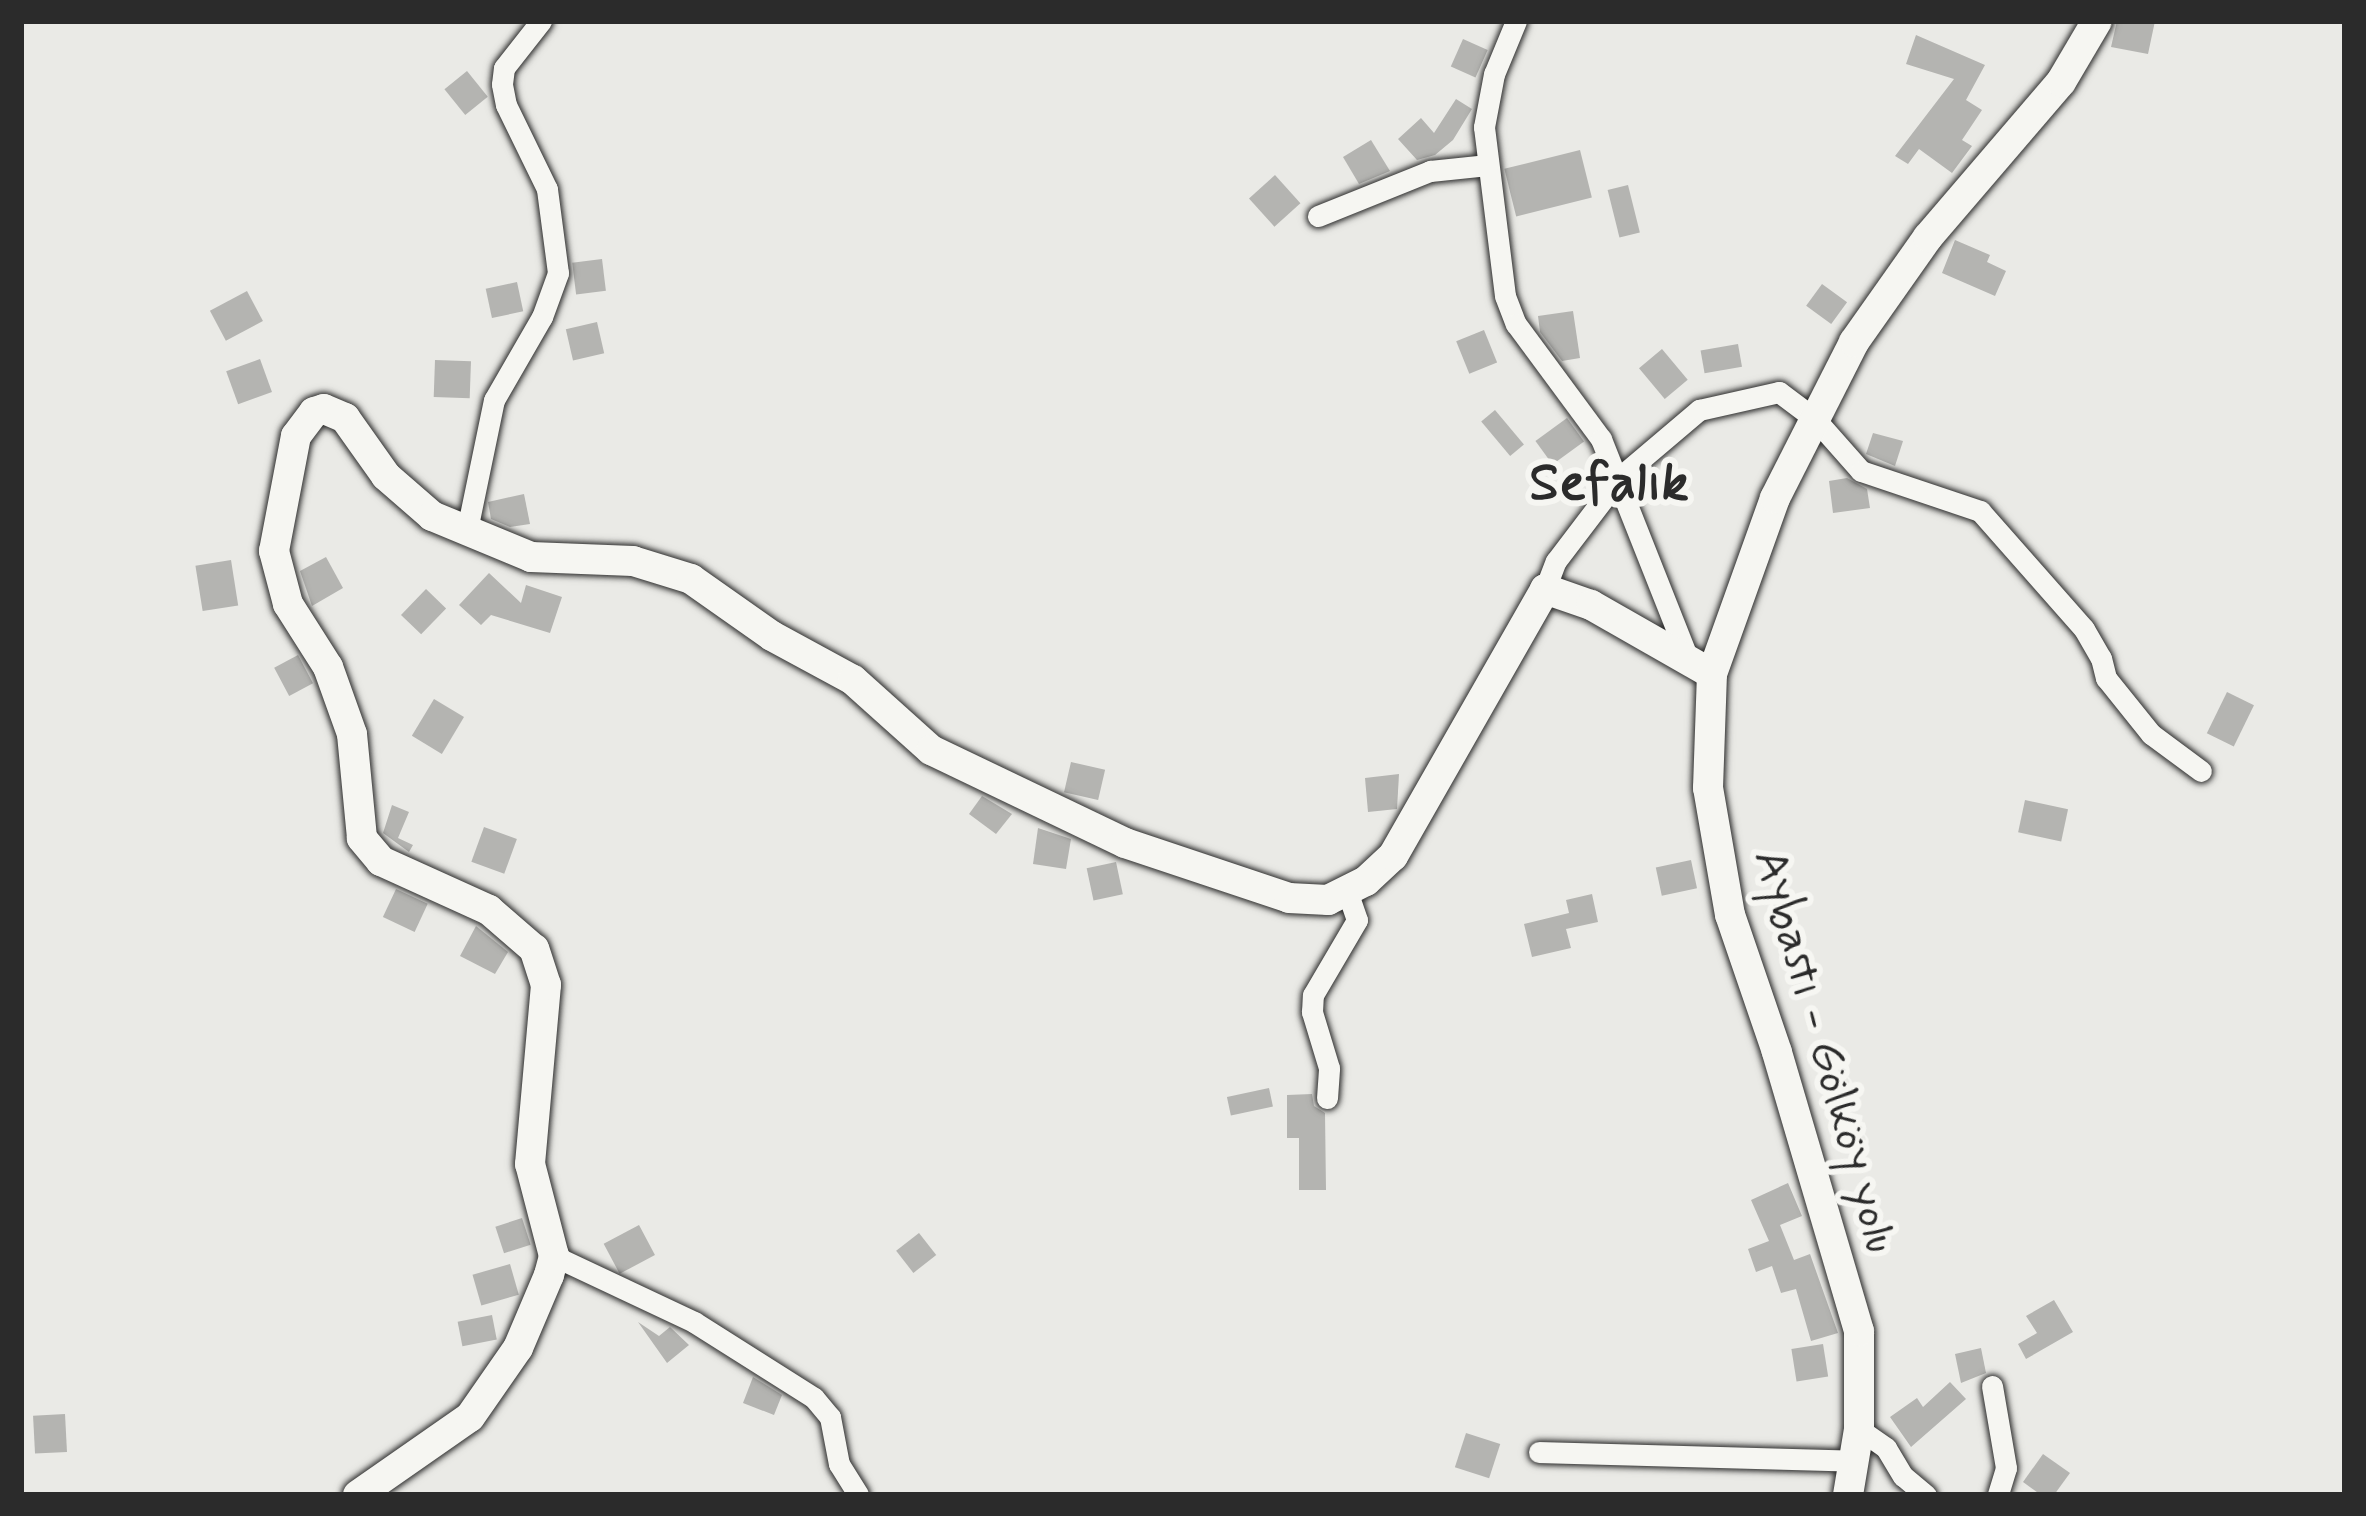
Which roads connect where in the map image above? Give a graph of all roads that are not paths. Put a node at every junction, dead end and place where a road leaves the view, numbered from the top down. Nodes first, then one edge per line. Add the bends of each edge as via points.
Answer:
1 (541, 21) edge
2 (1516, 21) edge
3 (2097, 21) edge
4 (1488, 165) junction
5 (1318, 216) dead end
6 (1815, 418) junction
7 (1620, 477) junction
8 (466, 530) junction
9 (1545, 589) junction
10 (1700, 668) junction
11 (2201, 771) dead end
12 (1347, 891) junction
13 (1327, 1098) dead end
14 (554, 1256) junction
15 (1992, 1386) dead end
16 (1859, 1429) junction
17 (1539, 1452) dead end
18 (1853, 1461) junction
19 (358, 1495) edge
20 (858, 1495) edge
21 (1848, 1495) edge
22 (1926, 1495) edge
23 (1998, 1495) edge

1 - 8 street via 504,68 502,84 547,189 558,273 494,400
2 - 4 street via 1487,102
3 - 6 street, Aybastı - Gölköy yolu via 2060,82 1928,237 1854,342
4 - 5 street via 1430,171
4 - 7 street via 1516,324 1582,410
6 - 7 street via 1779,392 1699,410
6 - 10 street, Aybastı - Gölköy yolu
6 - 11 street via 1862,471 1980,512 2084,629 2106,678 2150,734
7 - 9 street
7 - 10 street
8 - 12 street via 530,557 665,567 853,680 931,750 966,769 1125,842 1263,892 1312,902
8 - 14 street via 408,500 335,411 304,419 274,551 288,604 328,667 352,734 362,838 381,860 489,910 543,965 545,1036 530,1164
9 - 10 street via 1591,605
9 - 12 street via 1393,856
10 - 16 street, Aybastı - Gölköy yolu via 1708,788 1730,915 1859,1331
12 - 13 street via 1357,920 1313,995 1329,1068
14 - 19 street via 518,1348 470,1417
14 - 20 street via 694,1322 814,1398 830,1417 839,1463
15 - 23 street via 2006,1468
16 - 18 street, Aybastı - Gölköy yolu
16 - 22 street
17 - 18 street
18 - 21 street, Aybastı - Gölköy yolu

